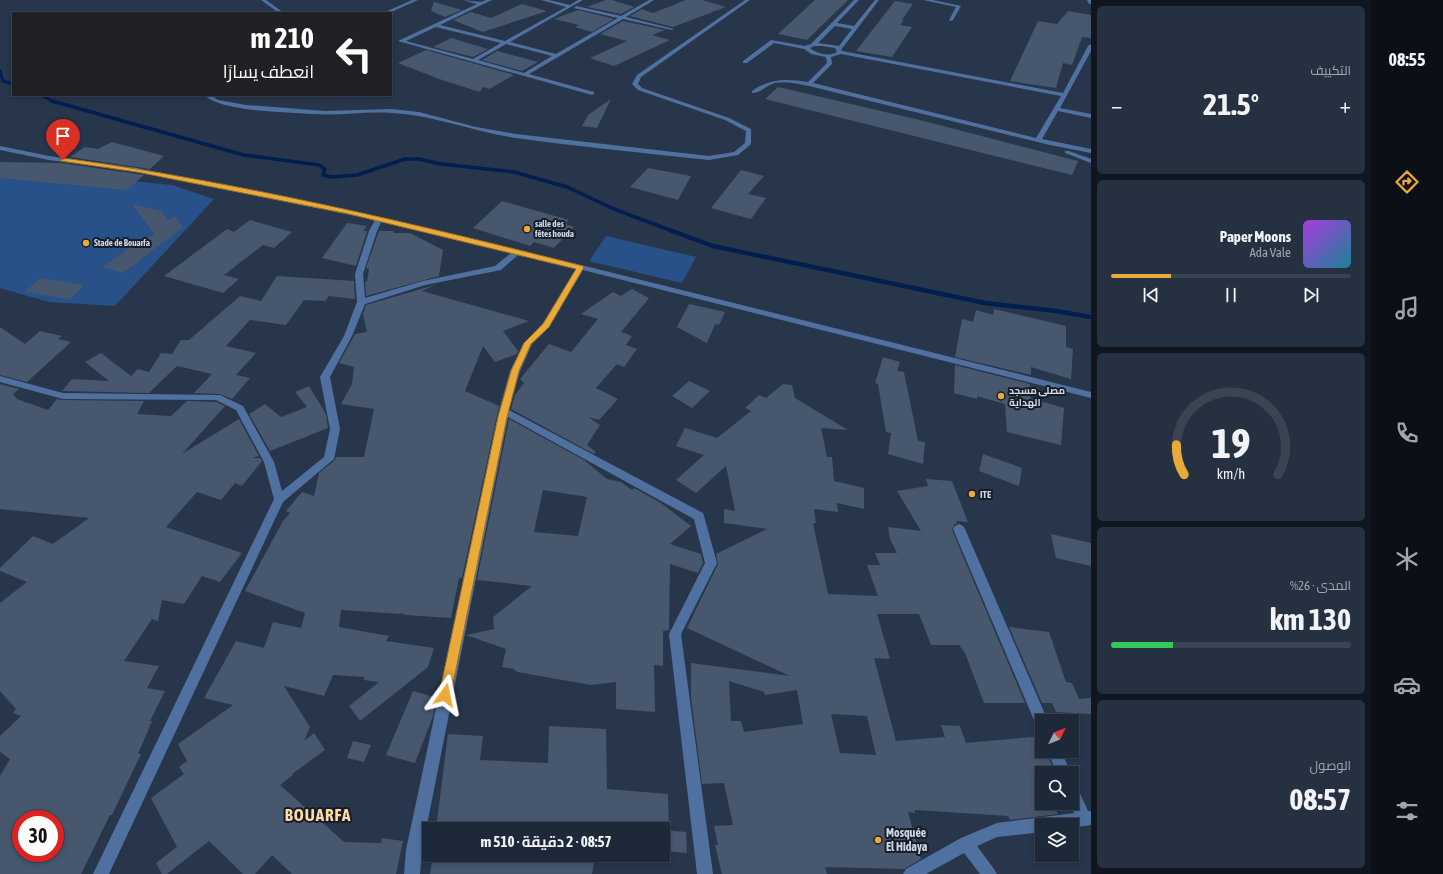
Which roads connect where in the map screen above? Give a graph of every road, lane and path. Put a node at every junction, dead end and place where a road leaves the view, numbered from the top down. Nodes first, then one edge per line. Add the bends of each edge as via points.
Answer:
1 (263, 0) edge
2 (416, 0) edge
3 (465, 0) edge
4 (490, 0) edge
5 (543, 0) edge
6 (581, 0) edge
7 (652, 0) edge
8 (748, 0) edge
9 (857, 0) edge
10 (877, 0) edge
11 (925, 0) edge
12 (1089, 0) edge
13 (1091, 3) edge
14 (482, 4) junction
15 (570, 6) junction
16 (576, 7) dead end
17 (850, 7) junction
18 (856, 8) dead end
19 (863, 9) dead end
20 (869, 10) junction
21 (281, 12) edge
22 (387, 12) edge
23 (622, 18) junction
24 (951, 20) dead end
25 (833, 24) junction
26 (436, 25) junction
27 (855, 28) junction
28 (672, 29) dead end
29 (506, 43) junction
30 (813, 45) junction
31 (1091, 46) edge
32 (806, 48) junction
33 (839, 51) junction
34 (557, 56) junction
35 (828, 56) junction
36 (473, 61) junction
37 (744, 62) dead end
38 (524, 75) junction
39 (808, 84) junction
40 (754, 92) dead end
41 (592, 93) dead end
42 (1065, 95) junction
43 (208, 96) edge
44 (1057, 109) junction
45 (1091, 116) edge
46 (1038, 140) junction
47 (1050, 143) junction
48 (0, 148) edge
49 (1091, 150) edge
50 (1091, 160) edge
51 (379, 219) junction
52 (517, 252) junction
53 (581, 267) junction
54 (361, 302) junction
55 (0, 378) edge
56 (1091, 396) edge
57 (504, 412) junction
58 (279, 499) junction
59 (960, 529) dead end
60 (1039, 714) edge
61 (1079, 805) edge
62 (1087, 819) edge
63 (966, 843) junction
64 (101, 874) edge
65 (412, 874) edge
66 (706, 874) edge
67 (911, 874) edge
68 (989, 874) edge

1 - 21 street
2 - 22 street
3 - 14 street
4 - 14 street
5 - 15 street
6 - 15 street
7 - 23 street
8 - 43 street via 639,76 635,84 640,89 727,119 749,130 748,144 736,154 709,158 516,136 476,129 419,114 391,111 325,113 246,107
9 - 17 street
10 - 20 street
11 - 24 street via 959,6
12 - 13 street
14 - 26 street
15 - 29 street
16 - 23 street
17 - 18 street
17 - 25 street
19 - 20 street
20 - 27 street
23 - 28 street
23 - 34 street
25 - 27 street
25 - 30 street
26 - 29 street
26 - 36 street via 401,41
27 - 33 street
29 - 34 street
29 - 36 street
30 - 32 street
30 - 33 street via 828,44
31 - 42 street
32 - 35 street
32 - 37 street via 773,41
33 - 35 street
33 - 42 street
34 - 38 street
35 - 39 street via 830,63
36 - 38 street
38 - 41 street
39 - 40 street via 774,81
39 - 46 street
42 - 44 street
44 - 45 street
44 - 46 street
46 - 47 street
47 - 49 street
47 - 50 street
48 - 51 street via 48,158 137,170
51 - 52 street
51 - 54 street via 372,231 359,274
52 - 53 street
52 - 54 street via 498,268 423,283
53 - 56 street
53 - 57 street via 546,325 528,343 515,371
54 - 58 street via 348,336 325,377 335,429 329,459
55 - 58 street via 63,396 217,397 240,408 269,462
57 - 65 street via 414,850
57 - 66 street via 700,516 711,563 675,634
58 - 64 street
59 - 60 street
61 - 62 street
62 - 63 street via 997,830
63 - 67 street
63 - 68 street

